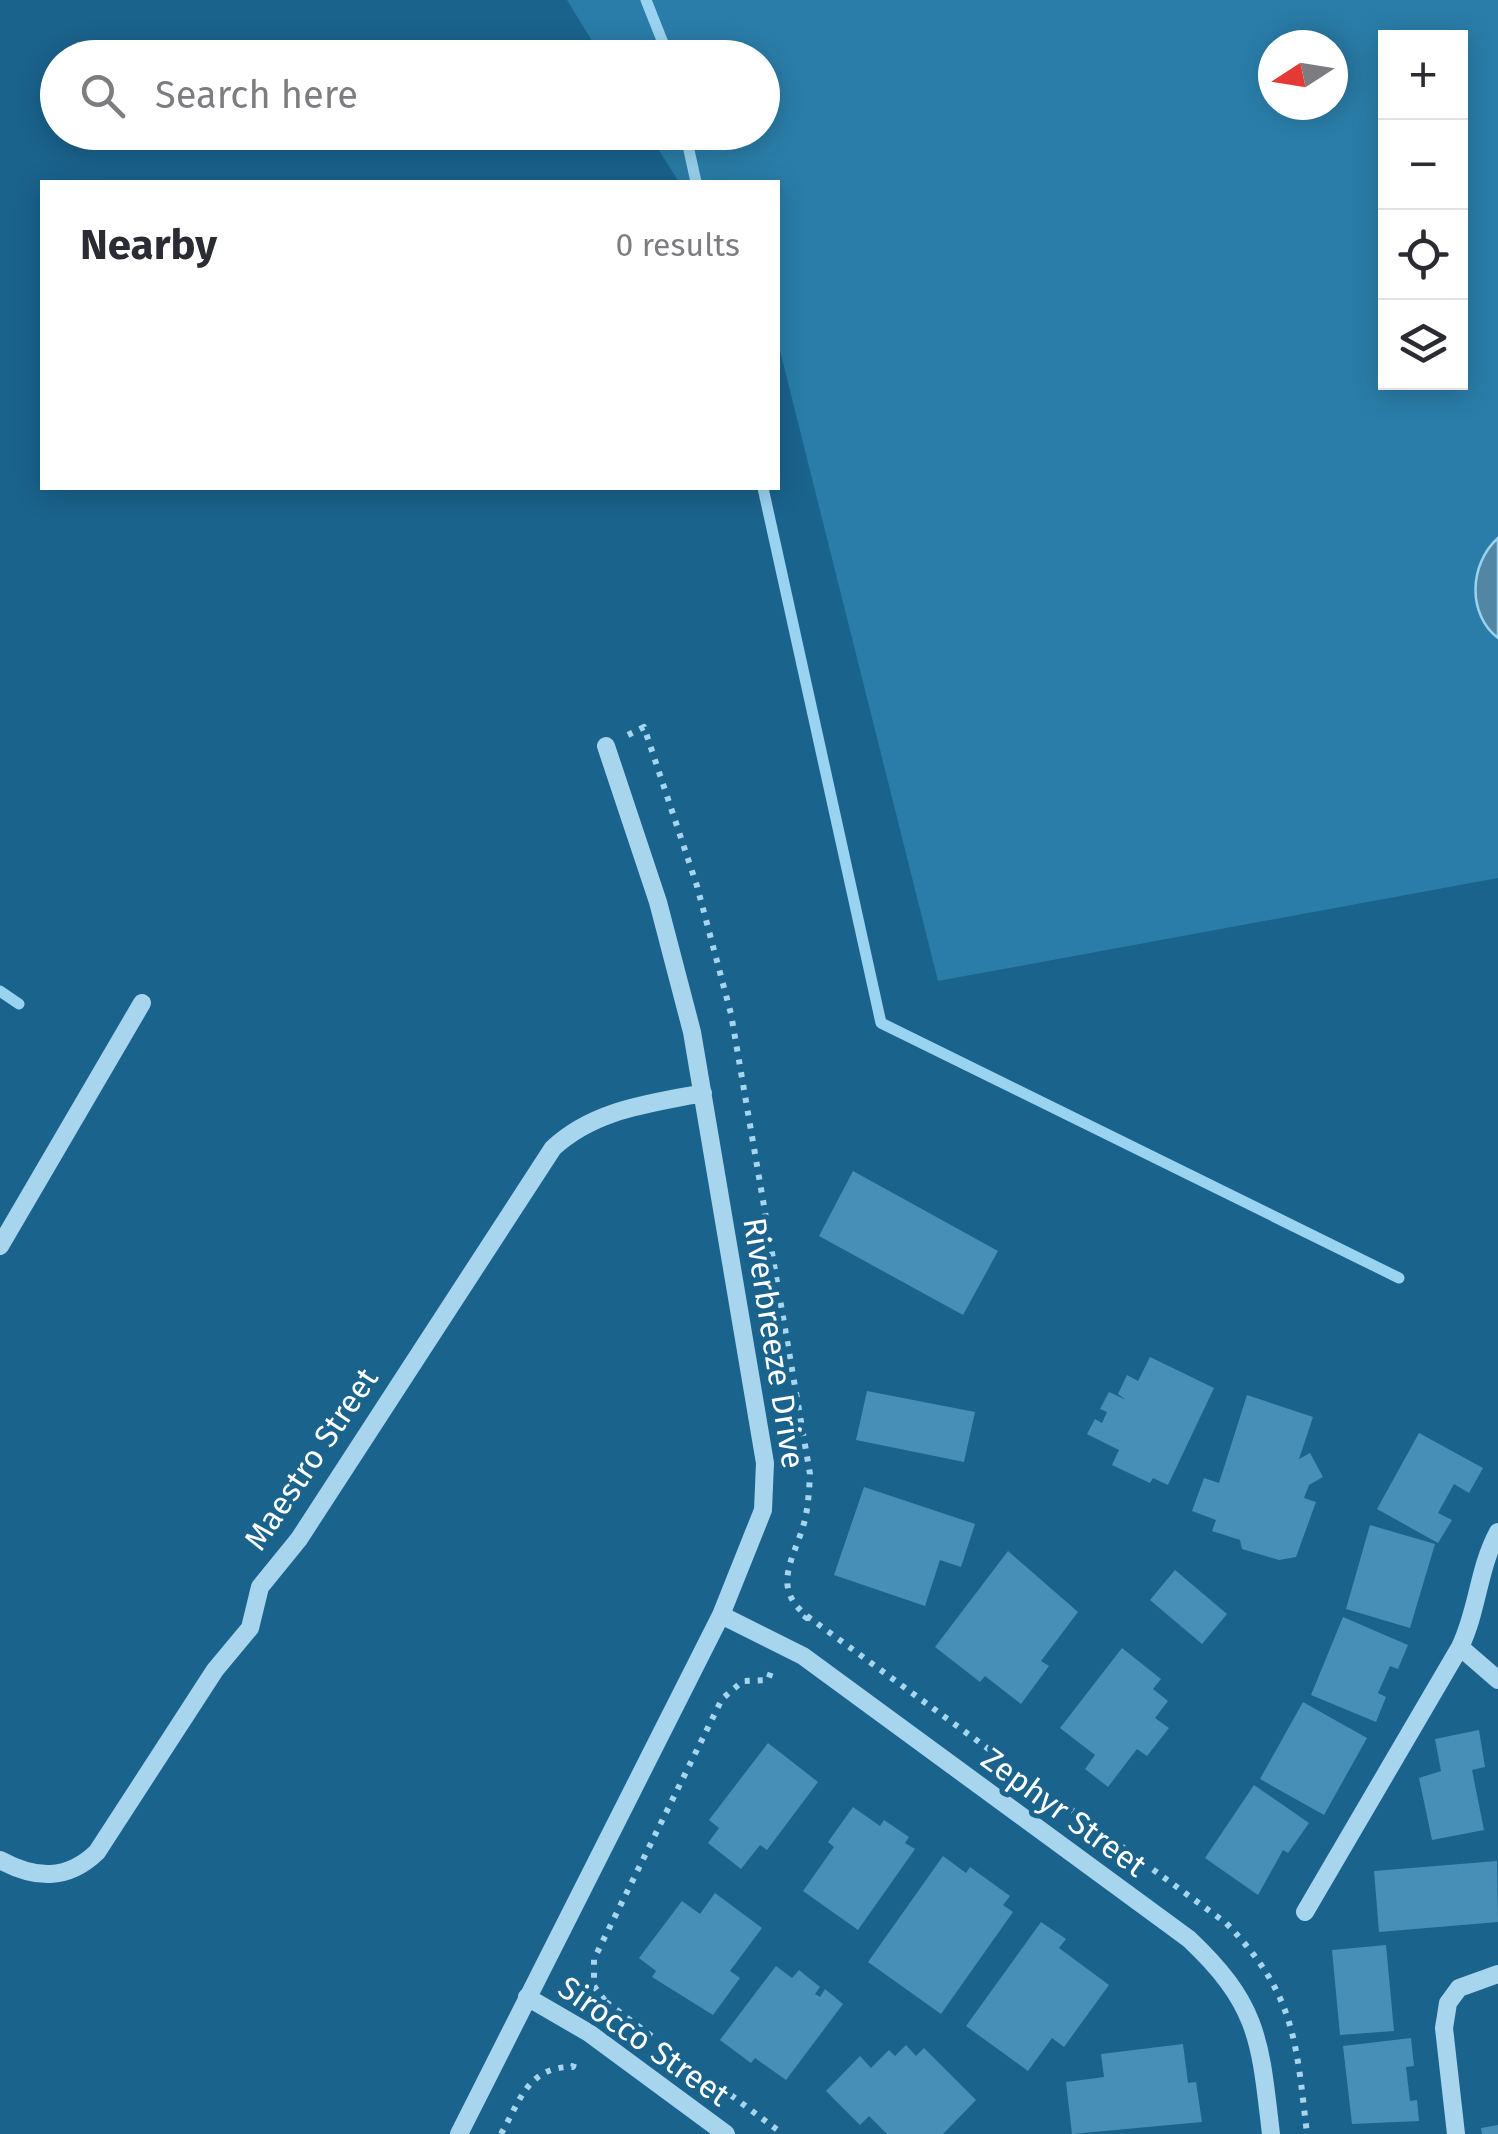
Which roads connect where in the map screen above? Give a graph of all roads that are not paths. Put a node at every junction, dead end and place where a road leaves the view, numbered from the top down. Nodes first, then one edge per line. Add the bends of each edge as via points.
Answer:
1 (606, 746) dead end
2 (142, 1004) dead end
3 (703, 1094) junction
4 (0, 1246) edge
5 (1498, 1532) edge
6 (720, 1615) junction
7 (1460, 1647) junction
8 (1498, 1680) edge
9 (0, 1860) edge
10 (1305, 1912) dead end
11 (1498, 1974) edge
12 (526, 1997) junction
13 (459, 2134) edge
14 (726, 2134) edge
15 (1271, 2134) edge
16 (1456, 2134) edge

1 - 3 street, Riverbreeze Drive via 672,949
2 - 4 street
3 - 6 street, Riverbreeze Drive via 766,1480 756,1532
3 - 9 street, Maestro Street via 610,1113 553,1148 299,1539 260,1587 250,1628 215,1670 97,1852 48,1876
5 - 7 street
6 - 12 street, Riverbreeze Drive
6 - 15 street, Zephyr Street via 804,1656 1190,1939 1250,2013
7 - 8 street
7 - 10 street
11 - 16 street via 1459,1988 1444,2016
12 - 13 street, Riverbreeze Drive
12 - 14 street, Sirocco Street via 589,2033

